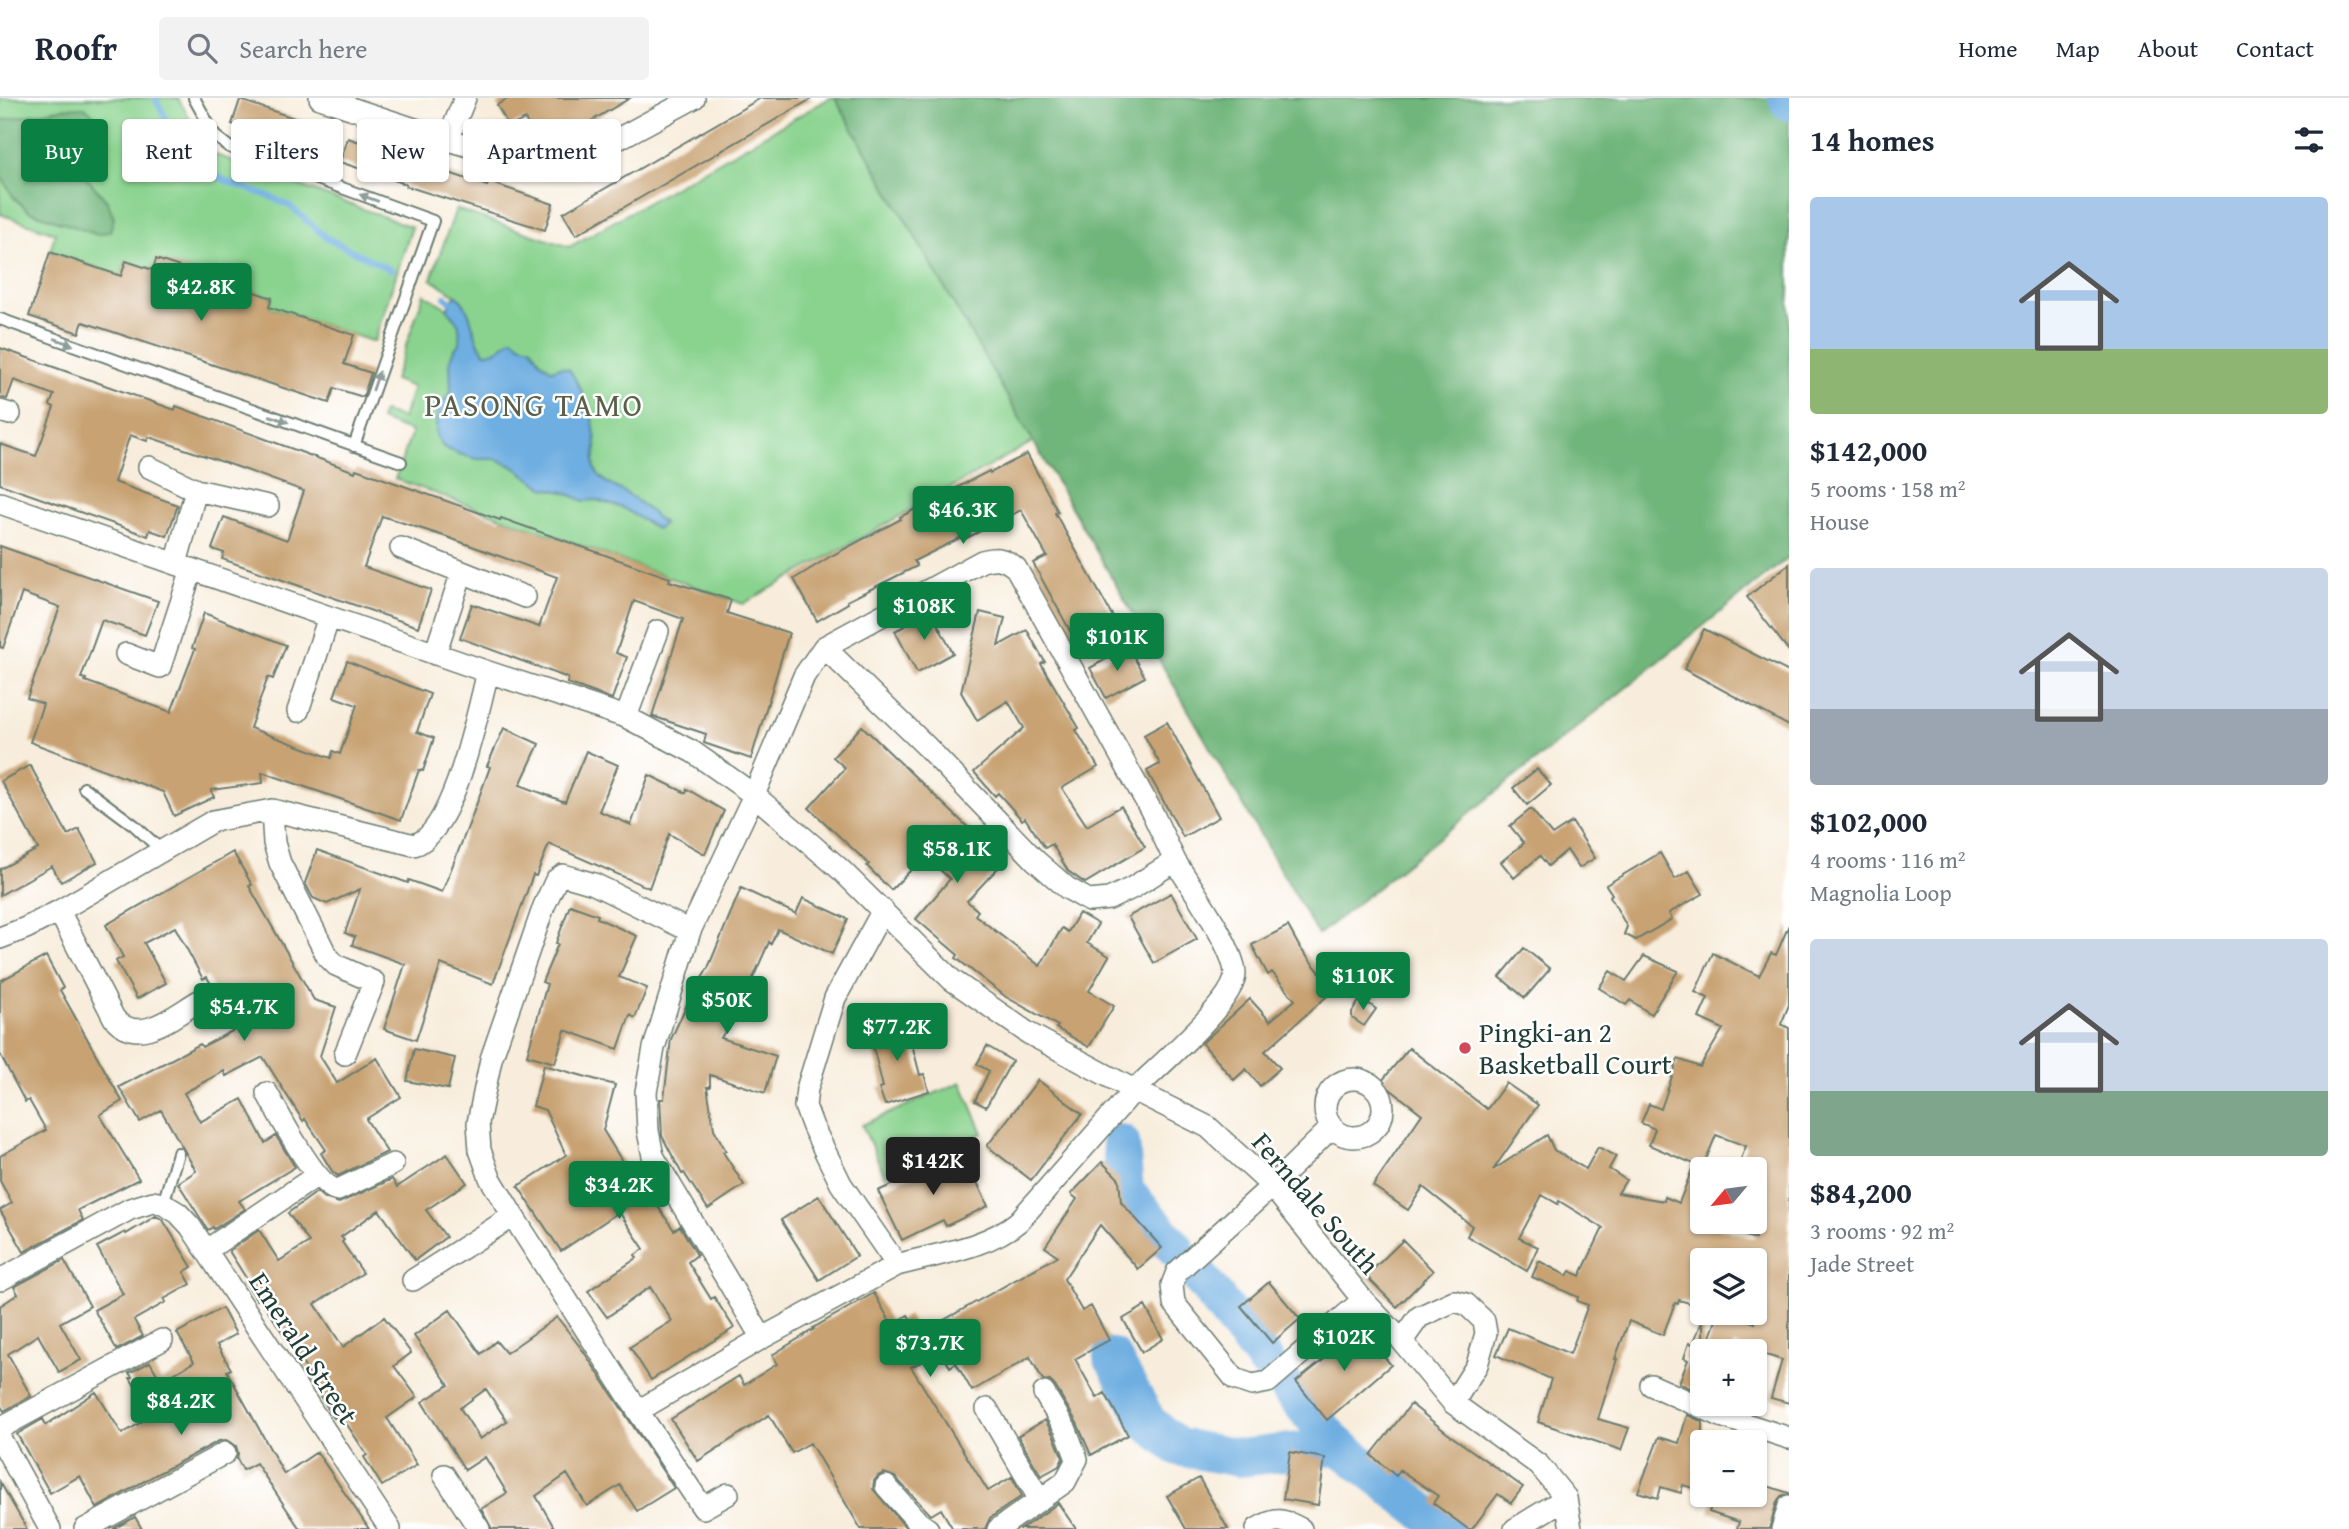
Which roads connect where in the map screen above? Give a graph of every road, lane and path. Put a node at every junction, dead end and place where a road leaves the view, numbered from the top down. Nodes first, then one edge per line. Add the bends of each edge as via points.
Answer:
1 (194, 98) edge
2 (465, 98) edge
3 (695, 98) edge
4 (324, 99) edge
5 (384, 119) edge
6 (449, 138) edge
7 (449, 140) edge
8 (0, 319) edge
9 (354, 446) junction
10 (401, 462) dead end
11 (149, 467) dead end
12 (196, 490) junction
13 (0, 503) edge
14 (268, 506) dead end
15 (401, 548) dead end
16 (184, 566) junction
17 (462, 572) junction
18 (526, 597) dead end
19 (329, 617) junction
20 (659, 631) dead end
21 (824, 647) junction
22 (435, 653) junction
23 (126, 654) dead end
24 (488, 672) junction
25 (298, 711) dead end
26 (626, 718) junction
27 (84, 788) dead end
28 (754, 795) junction
29 (272, 810) junction
30 (162, 851) junction
31 (1175, 861) junction
32 (883, 910) junction
33 (59, 911) junction
34 (690, 931) junction
35 (0, 938) edge
36 (199, 1001) dead end
37 (345, 1054) dead end
38 (1134, 1090) junction
39 (267, 1093) dead end
40 (1332, 1127) dead end
41 (178, 1153) dead end
42 (393, 1164) dead end
43 (316, 1176) junction
44 (1272, 1186) junction
45 (163, 1204) junction
46 (513, 1216) junction
47 (207, 1250) junction
48 (897, 1265) junction
49 (0, 1280) edge
50 (413, 1280) dead end
51 (1363, 1300) junction
52 (762, 1338) junction
53 (162, 1340) dead end
54 (1402, 1341) junction
55 (1651, 1385) dead end
56 (1044, 1394) dead end
57 (1453, 1403) junction
58 (987, 1409) dead end
59 (638, 1410) junction
60 (0, 1429) edge
61 (0, 1438) edge
62 (1789, 1438) edge
63 (225, 1452) dead end
64 (443, 1475) dead end
65 (886, 1486) dead end
66 (728, 1494) dead end
67 (1566, 1498) junction
68 (1040, 1500) junction
69 (1789, 1506) edge
70 (50, 1529) edge
71 (85, 1529) edge
72 (390, 1529) edge
73 (478, 1529) edge
74 (928, 1529) edge
75 (998, 1529) edge
76 (1257, 1529) edge
77 (1301, 1529) edge
78 (1514, 1529) edge
79 (1571, 1529) edge
80 (1782, 1529) edge

9 -> 1 lane via 433,221 229,147 215,135
2 - 6 street
3 - 7 street via 564,168 550,169
4 - 5 street
8 -> 9 lane
9 - 10 lane
11 - 12 street
12 - 14 street
12 - 16 street
13 - 16 street, Ferndale South
15 - 17 street
16 - 19 street, Ferndale South
16 - 23 street via 160,667
17 - 18 street
17 - 22 street
19 - 22 street, Ferndale South
19 - 25 street
20 - 26 street
21 - 28 street via 804,676
21 - 31 street via 1067,888 1090,901 1109,899
21 - 31 street via 982,561 1006,559 1016,568
22 - 24 street, Ferndale South
24 - 26 street, Ferndale South
24 - 29 street via 450,803 424,840 414,845
26 - 28 street, Ferndale South via 693,752
27 - 30 lane
28 - 32 street, Ferndale South
28 - 34 street
29 - 30 street via 213,821
29 - 37 street via 280,863 327,956 336,965 374,982
30 - 33 street
31 - 38 street via 1227,946 1236,976 1215,1011
32 - 38 street, Ferndale South via 952,980 1028,1032
32 - 48 street via 835,998 805,1106 841,1184
33 - 35 street
33 - 36 street via 121,1026 130,1031 150,1028
34 - 46 street via 594,884 563,875 556,880 491,1059 478,1124 480,1150 490,1178
34 - 52 street via 654,1048 646,1092 648,1131 653,1156
38 - 44 street, Ferndale South via 1208,1128
38 - 48 street via 1019,1222 1003,1234
39 - 43 street
40 - 44 street
41 - 45 lane
42 - 43 street via 335,1190
43 - 47 street
44 - 51 street, Ferndale South
44 - 51 street via 1177,1272 1172,1285 1174,1303 1235,1379 1252,1385 1268,1382
45 - 47 street, Emerald Street via 178,1213
45 - 49 street via 130,1209
46 - 50 street
46 - 59 street
47 - 72 street, Emerald Street
48 - 52 street
51 - 54 street, Ferndale South
52 - 59 street
53 - 60 street
54 - 57 street, Ferndale South
54 - 57 street via 1419,1317 1454,1301 1465,1304 1484,1321 1486,1333 1477,1365
55 - 62 street via 1721,1416
56 - 68 street via 1077,1459 1065,1482
57 - 67 street, Ferndale South via 1539,1465
58 - 68 street
59 - 66 street via 703,1508
61 - 70 street
63 - 71 street
64 - 73 street
65 - 74 street
67 - 78 street
67 - 79 street
68 - 75 street
69 - 80 street
76 - 77 street via 1284,1520

